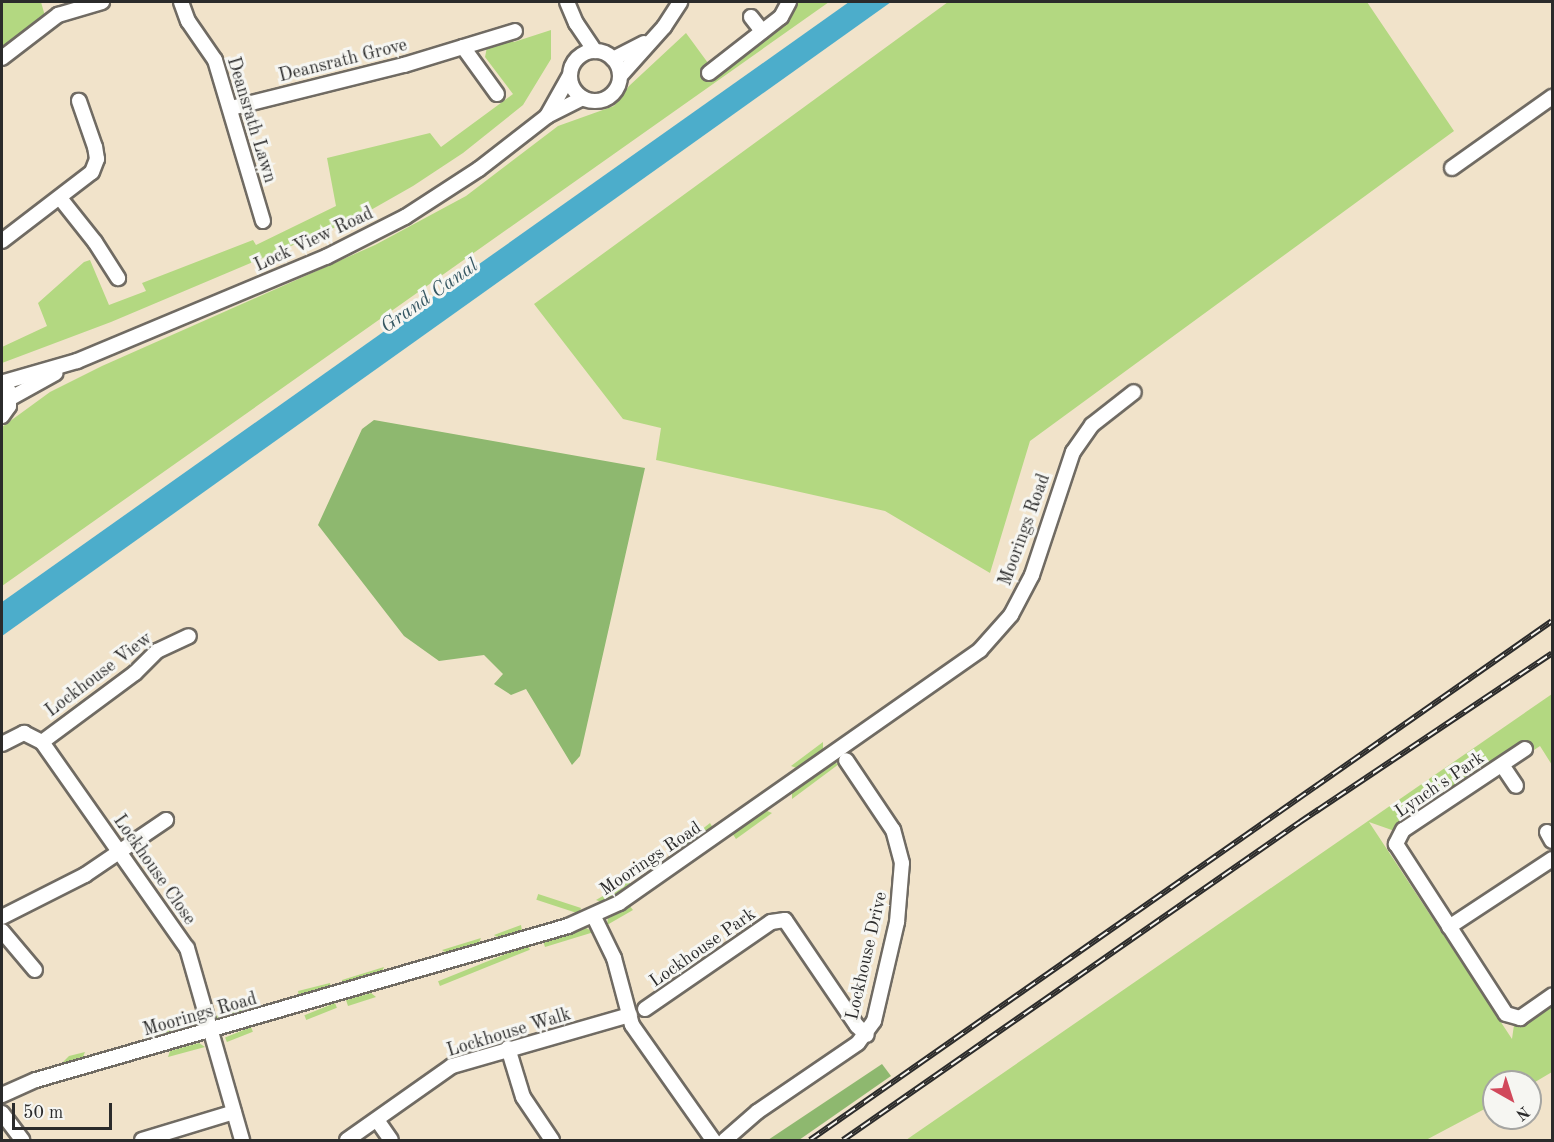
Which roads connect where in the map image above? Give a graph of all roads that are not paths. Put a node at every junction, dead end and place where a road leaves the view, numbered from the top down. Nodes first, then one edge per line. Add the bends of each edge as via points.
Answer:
1 (102, 2) edge
2 (181, 2) edge
3 (567, 2) edge
4 (680, 2) edge
5 (789, 2) edge
6 (56, 8) edge
7 (751, 17) dead end
8 (576, 23) junction
9 (515, 31) dead end
10 (762, 31) junction
11 (648, 41) junction
12 (464, 47) junction
13 (596, 51) junction
14 (2, 58) edge
15 (578, 58) junction
16 (613, 59) junction
17 (709, 73) dead end
18 (570, 75) junction
19 (620, 76) junction
20 (498, 94) dead end
21 (1552, 97) edge
22 (583, 98) junction
23 (79, 101) dead end
24 (231, 108) junction
25 (547, 116) junction
26 (1452, 168) dead end
27 (60, 198) junction
28 (263, 221) dead end
29 (2, 242) edge
30 (118, 278) dead end
31 (77, 361) junction
32 (3, 381) edge
33 (1134, 392) dead end
34 (11, 398) junction
35 (2, 416) edge
36 (189, 636) dead end
37 (42, 742) junction
38 (2, 744) edge
39 (1525, 749) dead end
40 (846, 760) dead end
41 (1502, 765) junction
42 (1516, 786) dead end
43 (166, 820) dead end
44 (119, 851) junction
45 (1552, 859) edge
46 (2, 917) edge
47 (594, 917) junction
48 (1449, 927) junction
49 (2, 931) edge
50 (35, 970) dead end
51 (1552, 996) edge
52 (645, 1009) dead end
53 (630, 1015) junction
54 (209, 1032) junction
55 (867, 1035) junction
56 (508, 1048) junction
57 (2, 1095) edge
58 (234, 1112) junction
59 (2, 1113) edge
60 (377, 1120) junction
61 (168, 1135) edge
62 (22, 1140) edge
63 (142, 1140) edge
64 (242, 1140) edge
65 (347, 1140) edge
66 (391, 1140) edge
67 (552, 1140) edge
68 (713, 1140) edge
69 (725, 1140) edge

1 - 6 street
2 - 24 street, Deansrath Lawn via 188,21 215,60
3 - 8 street
4 - 11 street via 664,27
5 - 10 street via 782,16
6 - 14 street
7 - 10 street
8 - 13 street
8 - 15 street
9 - 12 street, Deansrath Grove
10 - 17 street
11 - 16 street
11 - 19 street
12 - 20 street
12 - 24 street, Deansrath Grove
13 - 15 street
13 - 16 street
15 - 18 street
16 - 19 street
18 - 22 street via 573,88
18 - 25 street, Lock View Road
19 - 22 street via 608,97
21 - 26 street
22 - 25 street, Lock View Road
23 - 27 street via 97,159 92,172
24 - 28 street, Deansrath Lawn
25 - 31 street, Lock View Road via 478,169 405,217 326,257
27 - 29 street
27 - 30 street
31 - 32 street, Lock View Road
31 - 34 street, Lock View Road
32 - 34 street, Lock View Road
33 - 47 street, Moorings Road via 1092,425 1073,452 1032,575 1011,615 980,650 649,885
34 - 35 street
36 - 37 street, Lockhouse View via 157,651 135,673
37 - 38 street, Lockhouse View via 24,734
37 - 44 street, Lockhouse Close
39 - 41 street, Lynch's Park
40 - 55 street, Lockhouse Drive via 893,830 902,863 897,922
41 - 42 street, Lynch's Park
41 - 48 street, Lynch's Park via 1398,837 1400,851
43 - 44 street
44 - 46 street via 85,875
44 - 54 street, Lockhouse Close via 187,948
45 - 48 street
47 - 53 street via 614,958
47 - 54 street, Moorings Road
48 - 51 street, Lynch's Park via 1511,1018 1520,1018
49 - 50 street
52 - 55 street, Lockhouse Park via 771,922 785,920 856,1026
53 - 56 street, Lockhouse Walk
53 - 68 street via 638,1035
54 - 57 street, Moorings Road via 36,1080
54 - 58 street, Lockhouse Close
55 - 69 street, Lockhouse Drive via 757,1112
56 - 60 street, Lockhouse Walk via 452,1066
56 - 67 street via 523,1097
58 - 61 street
58 - 64 street, Lockhouse Close
59 - 62 street
60 - 65 street, Lockhouse Walk
60 - 66 street
61 - 63 street

